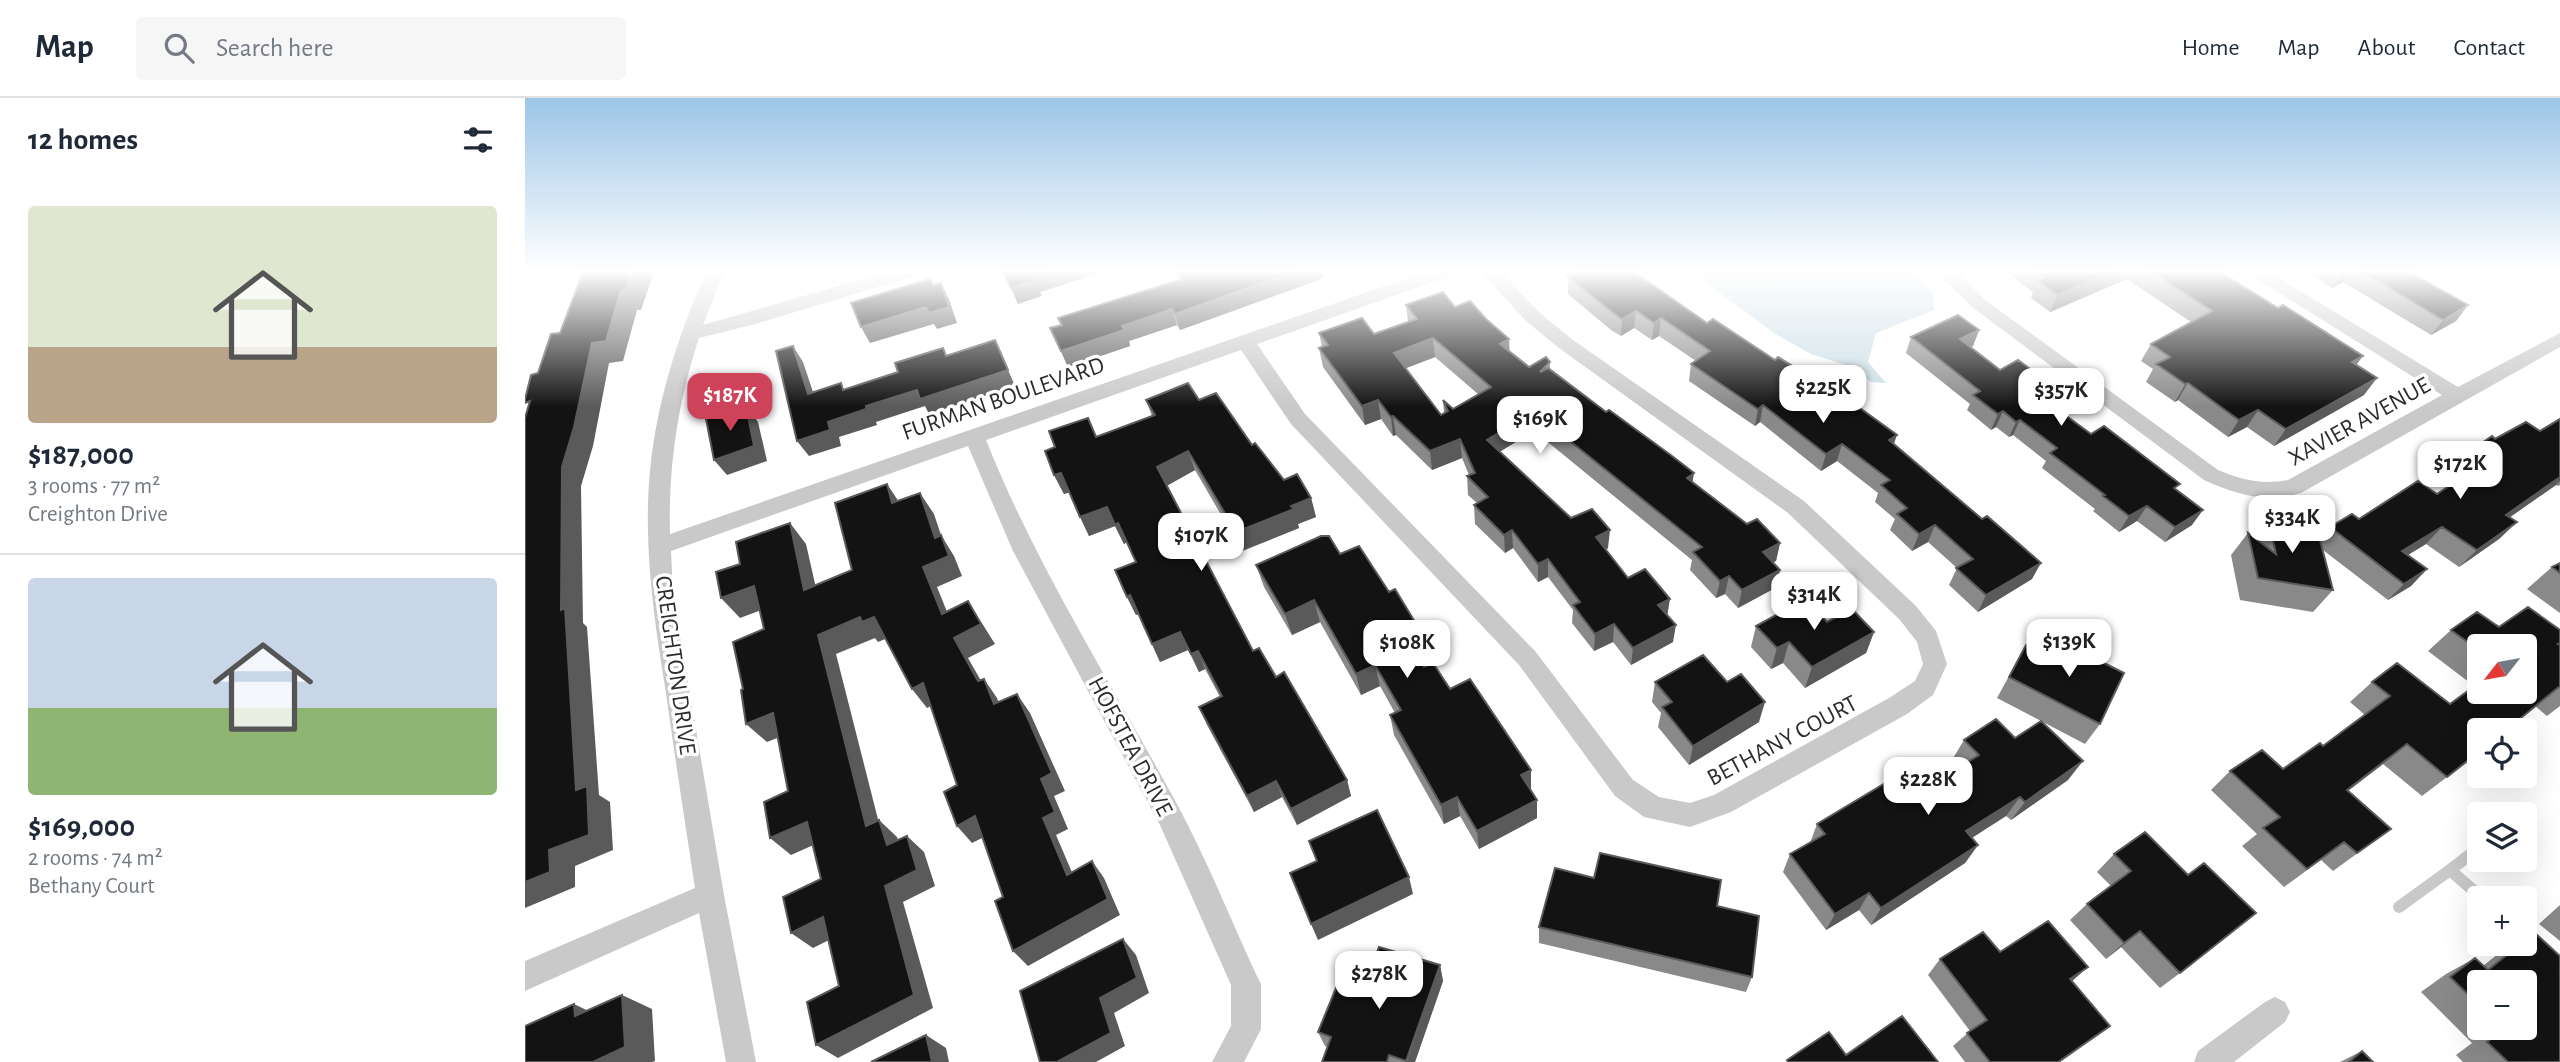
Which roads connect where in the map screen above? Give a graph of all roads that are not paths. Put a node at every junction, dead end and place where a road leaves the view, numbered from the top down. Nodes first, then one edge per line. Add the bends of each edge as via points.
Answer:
1 (696, 317) edge
2 (758, 317) edge
3 (1317, 317) edge
4 (1533, 317) edge
5 (1997, 317) edge
6 (2329, 317) edge
7 (689, 334) junction
8 (2560, 339) edge
9 (1246, 342) junction
10 (2458, 396) junction
11 (974, 436) junction
12 (660, 546) junction
13 (2467, 857) edge
14 (2450, 870) junction
15 (2468, 886) edge
16 (710, 895) junction
17 (2399, 906) dead end
18 (525, 976) edge
19 (2276, 1012) dead end
20 (741, 1062) edge
21 (1227, 1062) edge
22 (2209, 1062) edge

1 - 7 street, CREIGHTON DRIVE
2 - 7 street
3 - 9 street, FURMAN BOULEVARD
4 - 9 street, BETHANY COURT via 1745,469 1841,546 1928,638 1935,664 1924,688 1722,804 1690,815 1653,808 1624,788 1527,658 1298,419
5 - 10 street, XAVIER AVENUE via 2211,475 2239,488 2269,492 2293,487
6 - 10 street
7 - 12 street, CREIGHTON DRIVE via 665,431
8 - 10 street, XAVIER AVENUE
9 - 11 street, FURMAN BOULEVARD
11 - 12 street, FURMAN BOULEVARD
11 - 21 street, HOFSTEA DRIVE via 1024,551 1170,817 1246,984 1246,1028
12 - 16 street, CREIGHTON DRIVE via 662,594
13 - 14 lane
14 - 15 lane
14 - 17 lane
16 - 18 street
16 - 20 street, CREIGHTON DRIVE
19 - 22 street

